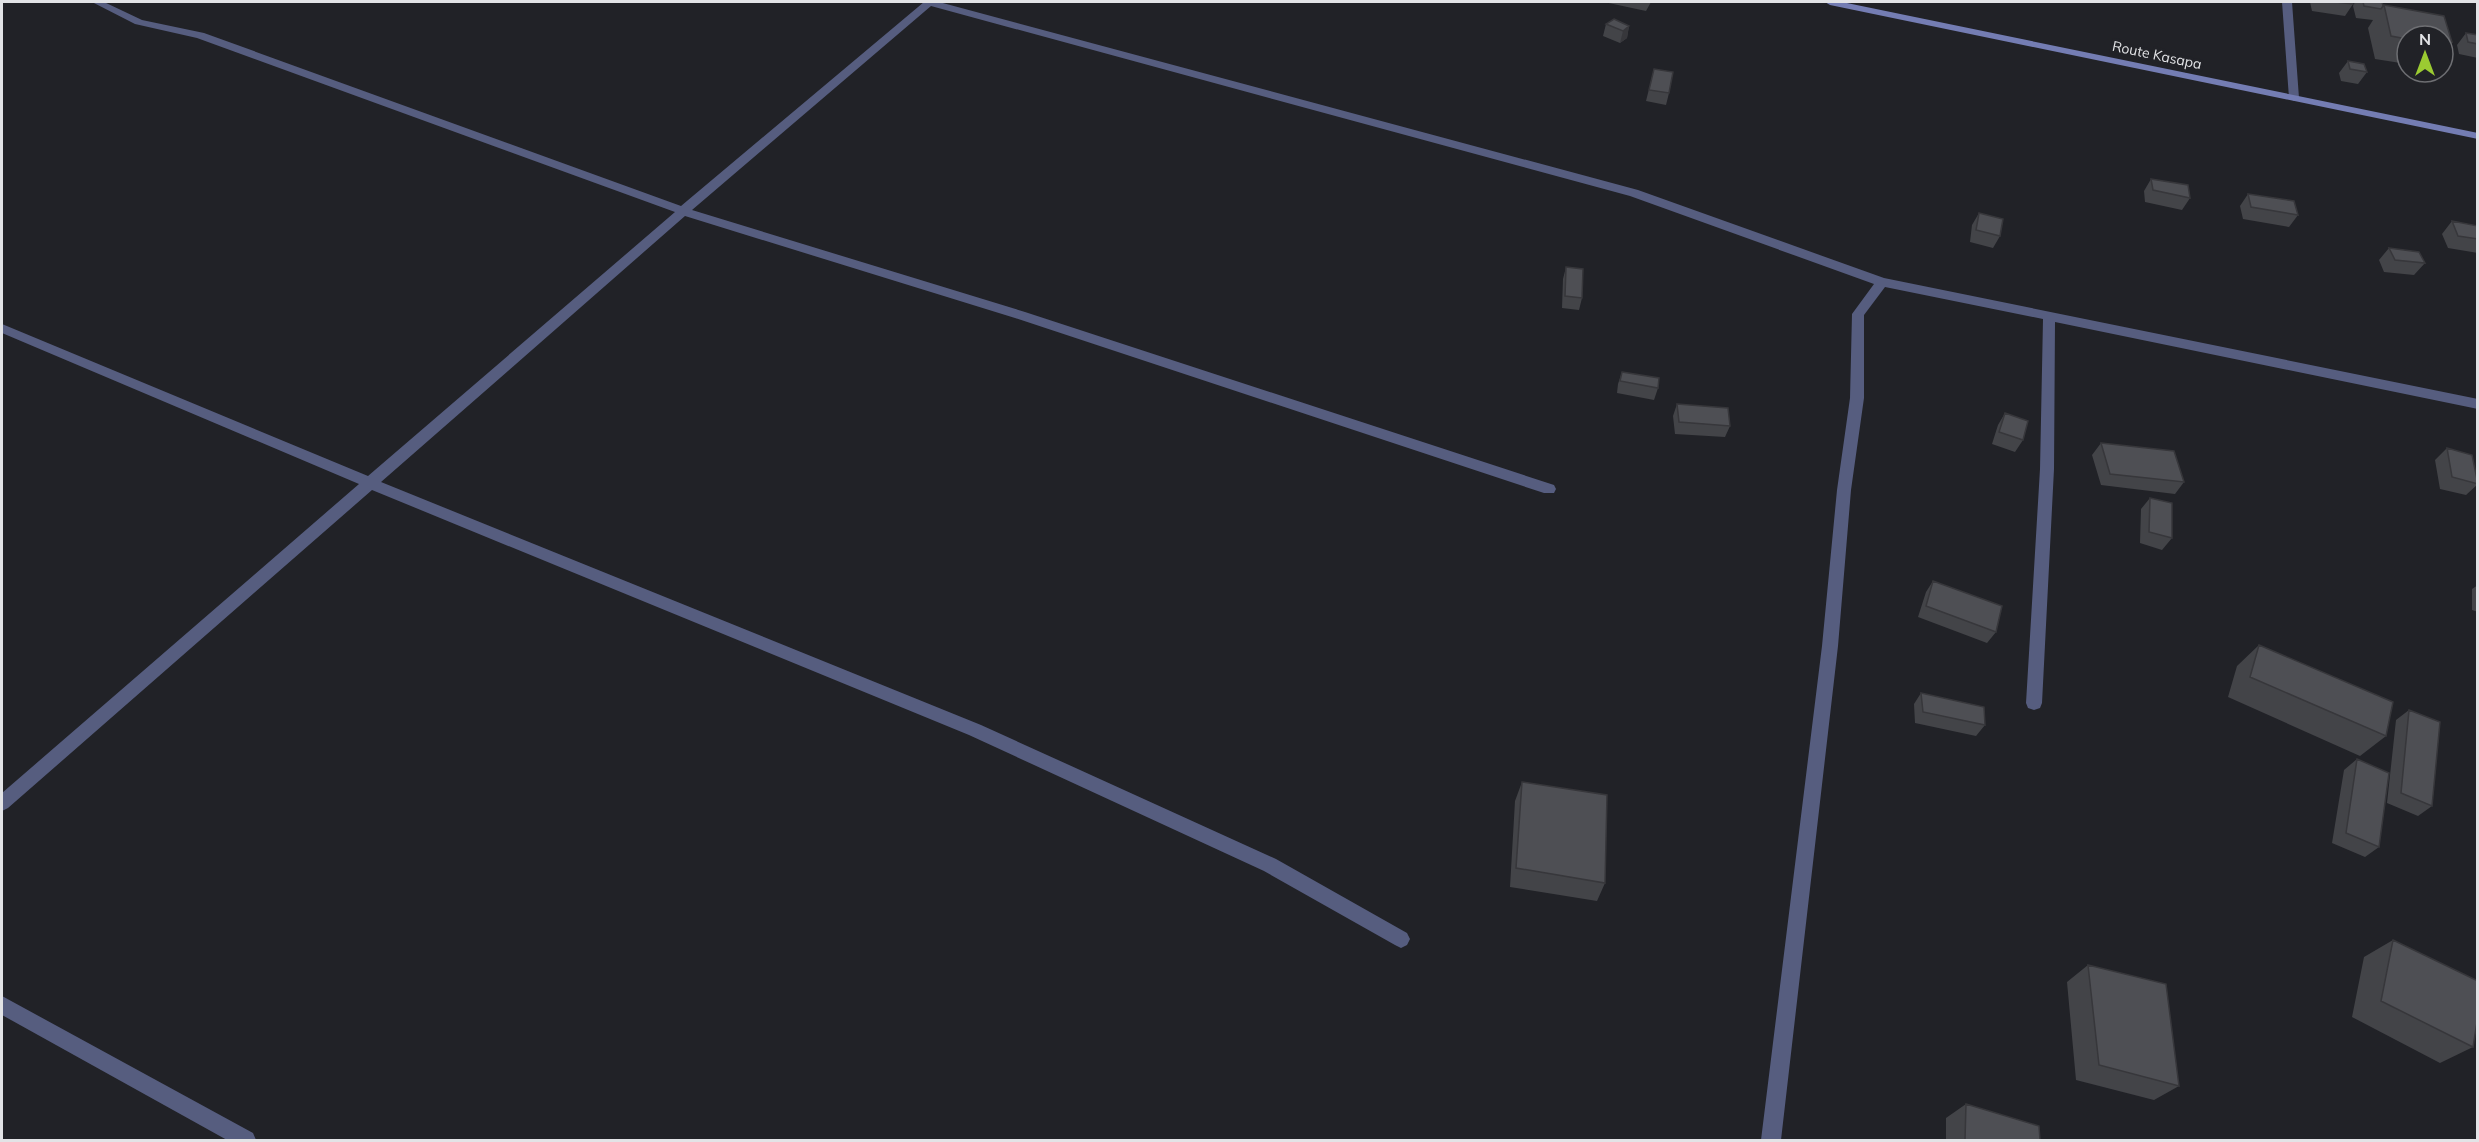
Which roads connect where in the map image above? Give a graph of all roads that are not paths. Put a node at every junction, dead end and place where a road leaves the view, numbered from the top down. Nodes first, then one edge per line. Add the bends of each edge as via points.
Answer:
1 (97, 2) edge
2 (929, 2) edge
3 (1830, 2) edge
4 (2287, 2) edge
5 (2294, 98) junction
6 (2478, 136) edge
7 (683, 211) junction
8 (1882, 282) junction
9 (2049, 316) junction
10 (2, 328) edge
11 (2478, 404) edge
12 (370, 483) junction
13 (1549, 489) dead end
14 (2034, 703) dead end
15 (2, 803) edge
16 (1401, 939) dead end
17 (2, 1005) edge
18 (246, 1140) edge
19 (1771, 1140) edge

1 - 7 street via 139,22 200,35
2 - 7 street
2 - 8 street via 1634,193
3 - 5 main road, Route Kasapa
4 - 5 street
5 - 6 main road, Route Kasapa
7 - 12 street
7 - 13 street via 1020,315
8 - 9 street
8 - 19 street via 1858,314 1857,398
9 - 11 street
9 - 14 street via 2047,469
10 - 12 street
12 - 15 street
12 - 16 street via 975,730 1270,865
17 - 18 street

